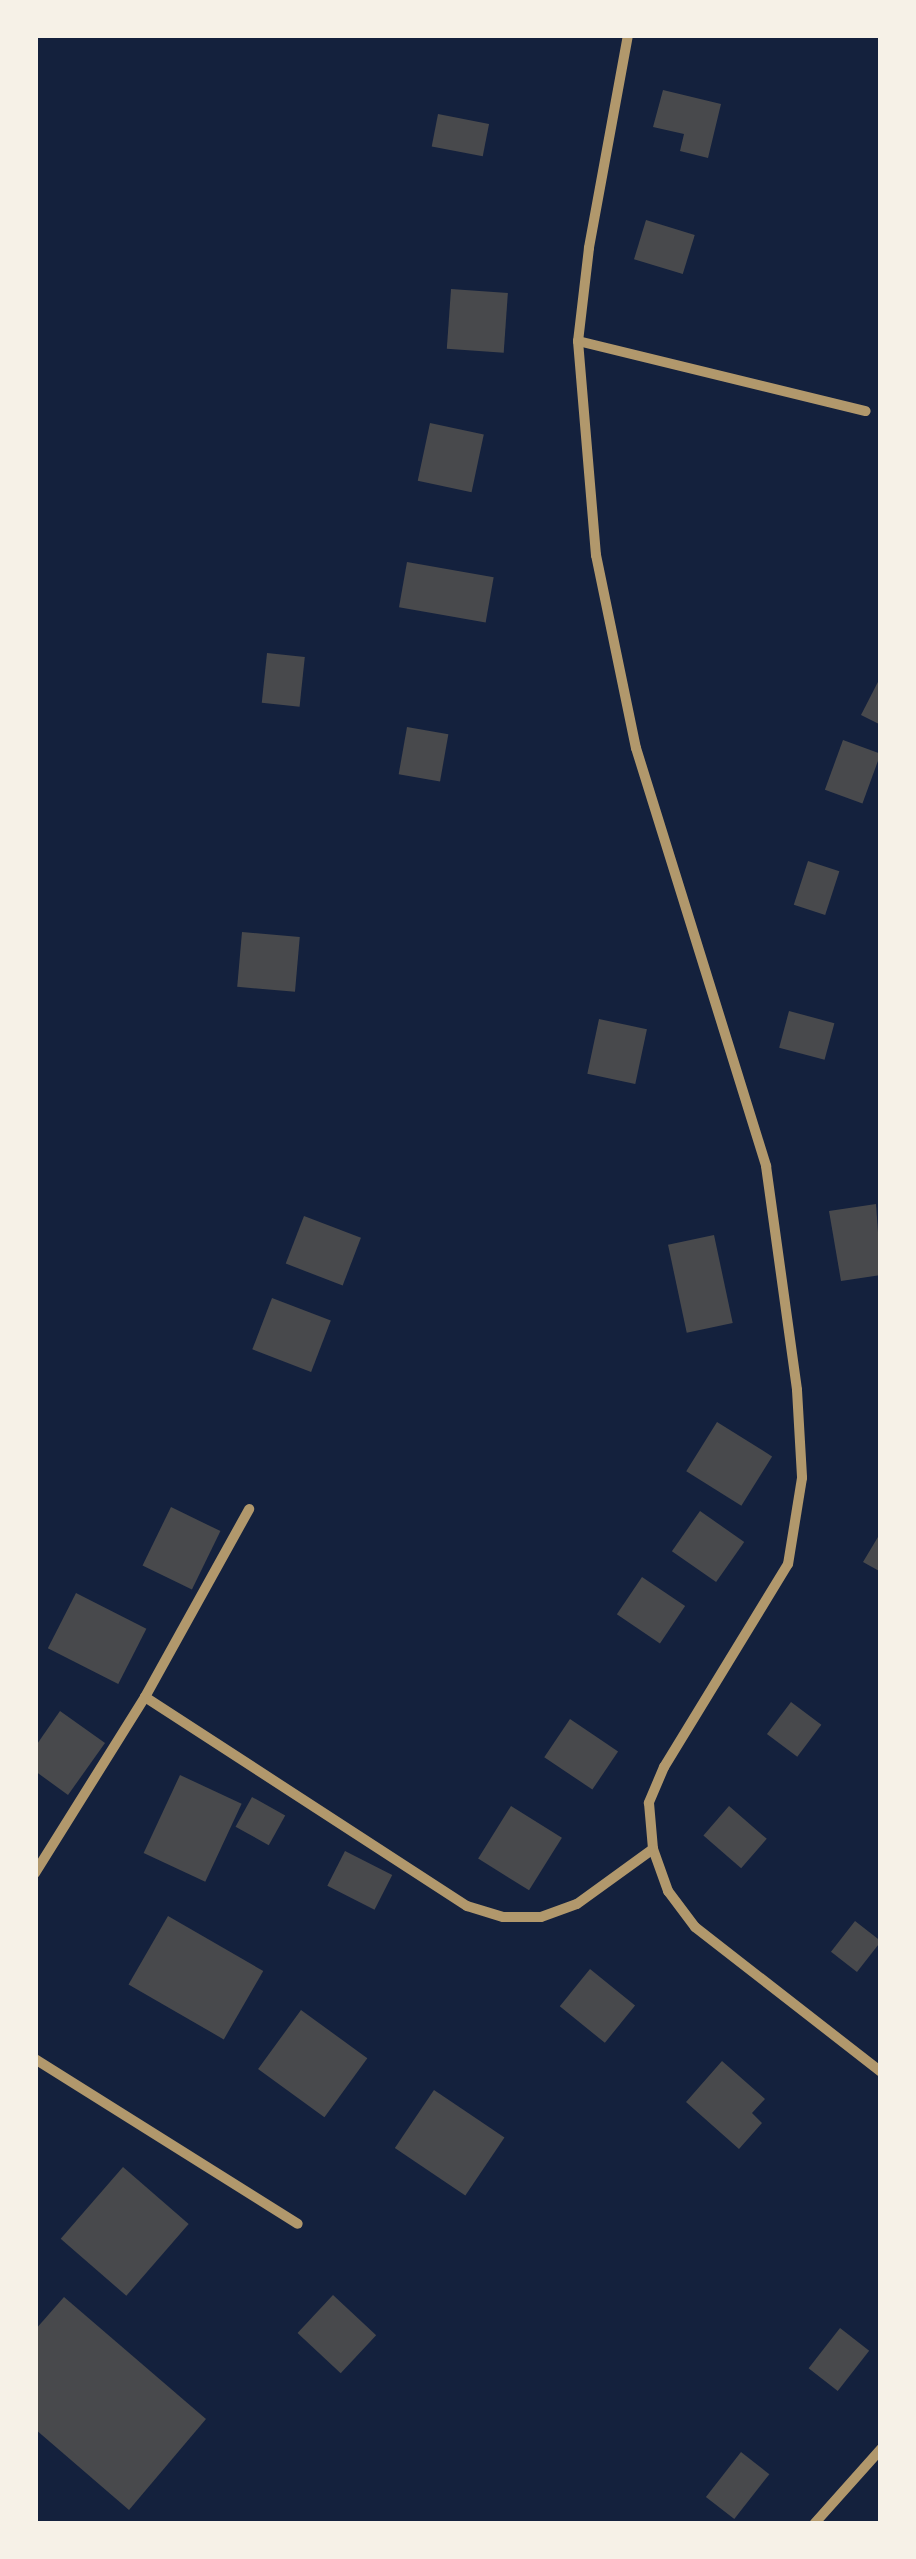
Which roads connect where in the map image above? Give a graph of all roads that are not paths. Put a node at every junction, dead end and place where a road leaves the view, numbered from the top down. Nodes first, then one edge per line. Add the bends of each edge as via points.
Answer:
1 (628, 35) edge
2 (578, 341) junction
3 (866, 410) dead end
4 (249, 1510) dead end
5 (144, 1697) junction
6 (653, 1848) junction
7 (35, 1874) edge
8 (35, 2059) edge
9 (881, 2072) edge
10 (298, 2224) dead end
11 (881, 2449) edge
12 (814, 2524) edge

1 - 2 street via 588,248
2 - 3 street
2 - 6 street via 596,555 636,748 766,1166 797,1390 802,1478 788,1564 657,1785 650,1803
4 - 5 street
5 - 6 street via 467,1906 504,1917 541,1916 577,1904
5 - 7 street
6 - 9 street via 668,1891 696,1927
8 - 10 street
11 - 12 street

